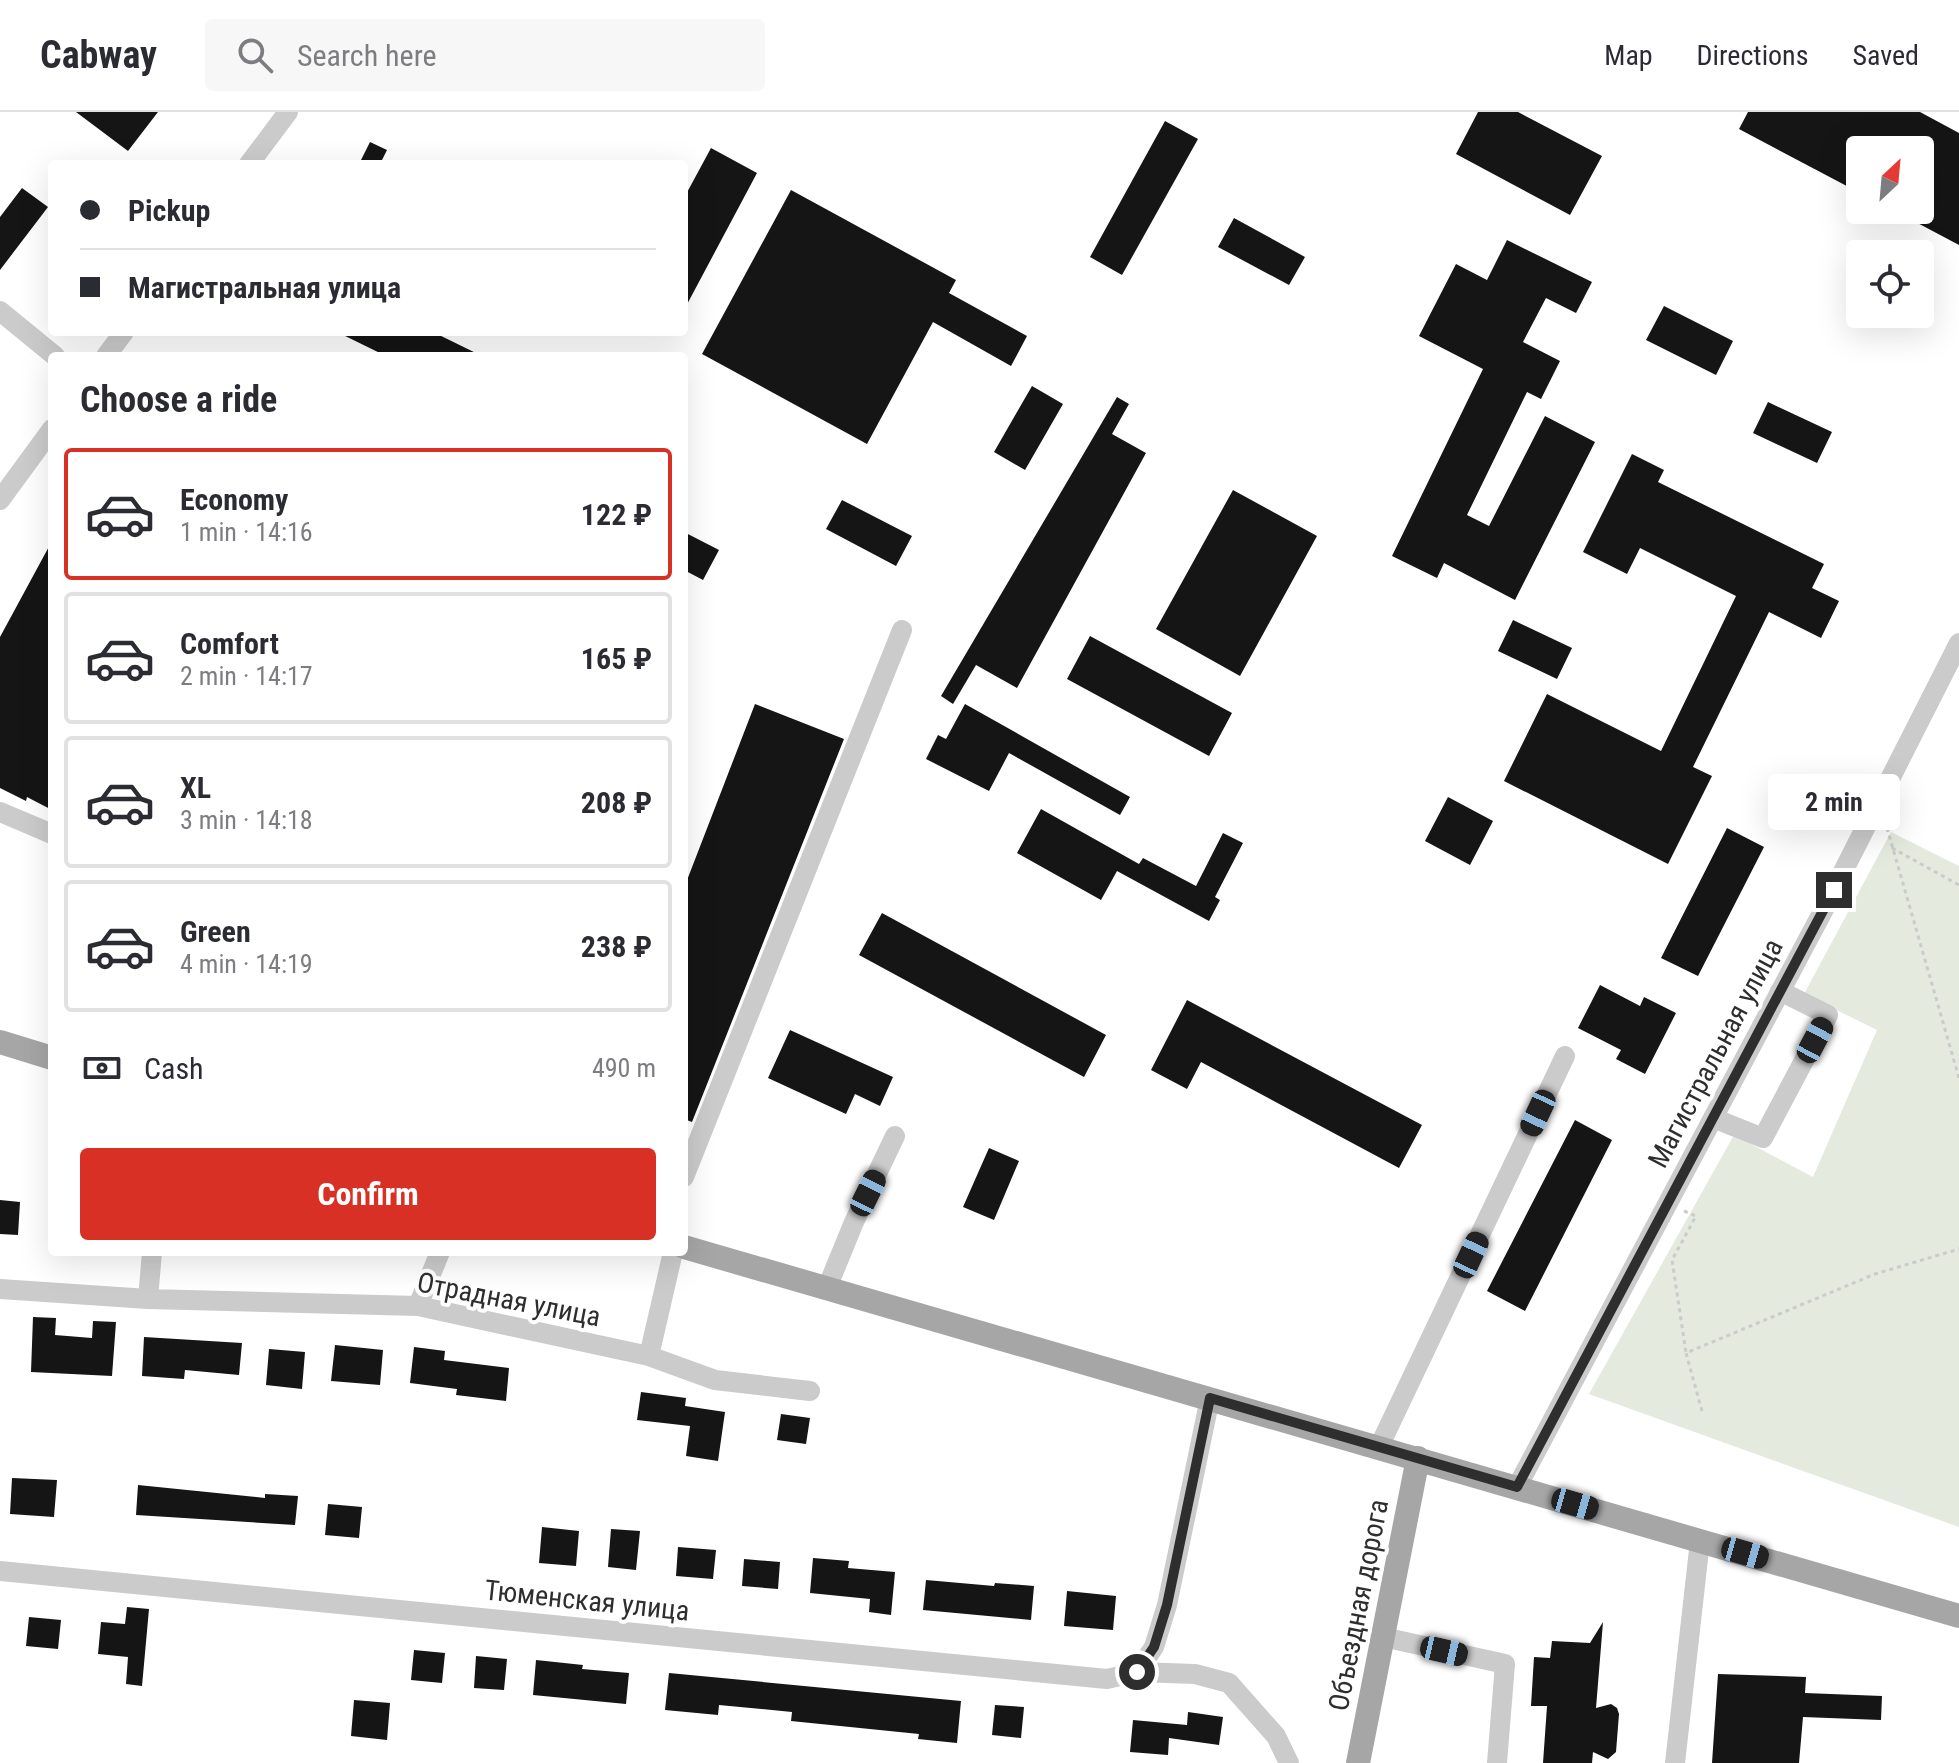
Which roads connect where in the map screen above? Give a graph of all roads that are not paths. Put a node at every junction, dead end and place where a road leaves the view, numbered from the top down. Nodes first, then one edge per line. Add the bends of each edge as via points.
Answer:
1 (288, 112) edge
2 (252, 160) edge
3 (0, 311) edge
4 (50, 352) edge
5 (48, 434) edge
6 (0, 500) edge
7 (902, 630) dead end
8 (1959, 643) edge
9 (0, 812) edge
10 (48, 832) edge
11 (1780, 991) junction
12 (0, 1042) edge
13 (1565, 1056) dead end
14 (48, 1057) edge
15 (1713, 1118) junction
16 (895, 1136) dead end
17 (688, 1167) edge
18 (688, 1248) edge
19 (152, 1256) edge
20 (438, 1256) edge
21 (672, 1256) edge
22 (827, 1288) junction
23 (0, 1289) edge
24 (148, 1299) junction
25 (418, 1306) junction
26 (649, 1356) junction
27 (810, 1391) dead end
28 (1210, 1398) junction
29 (1379, 1447) junction
30 (1418, 1458) junction
31 (1517, 1487) junction
32 (1700, 1541) junction
33 (0, 1571) edge
34 (1959, 1616) edge
35 (1383, 1637) junction
36 (1137, 1672) junction
37 (1289, 1763) edge
38 (1358, 1763) edge
39 (1497, 1763) edge
40 (1675, 1763) edge

1 - 2 street
3 - 4 street
5 - 6 street
7 - 17 street
8 - 11 street, Магистральная улица
9 - 10 street
11 - 15 street, Магистральная улица
11 - 15 street via 1828,1015 1763,1138
12 - 14 main road
13 - 29 street
15 - 31 street, Магистральная улица
16 - 22 street
18 - 22 main road
19 - 24 street
20 - 25 street
21 - 26 street
22 - 28 main road
23 - 24 street, Отрадная улица
24 - 25 street, Отрадная улица
25 - 26 street, Отрадная улица
26 - 27 street, Отрадная улица via 715,1380
28 - 29 main road
28 - 36 street via 1167,1605 1154,1647
29 - 30 main road
30 - 31 main road
30 - 35 main road, Объездная дорога
31 - 32 main road
32 - 34 main road
32 - 40 street
33 - 36 street, Тюменская улица via 1107,1679
35 - 38 main road, Объездная дорога
35 - 39 street via 1505,1664
36 - 37 street, Тюменская улица via 1195,1674 1229,1683 1276,1736

